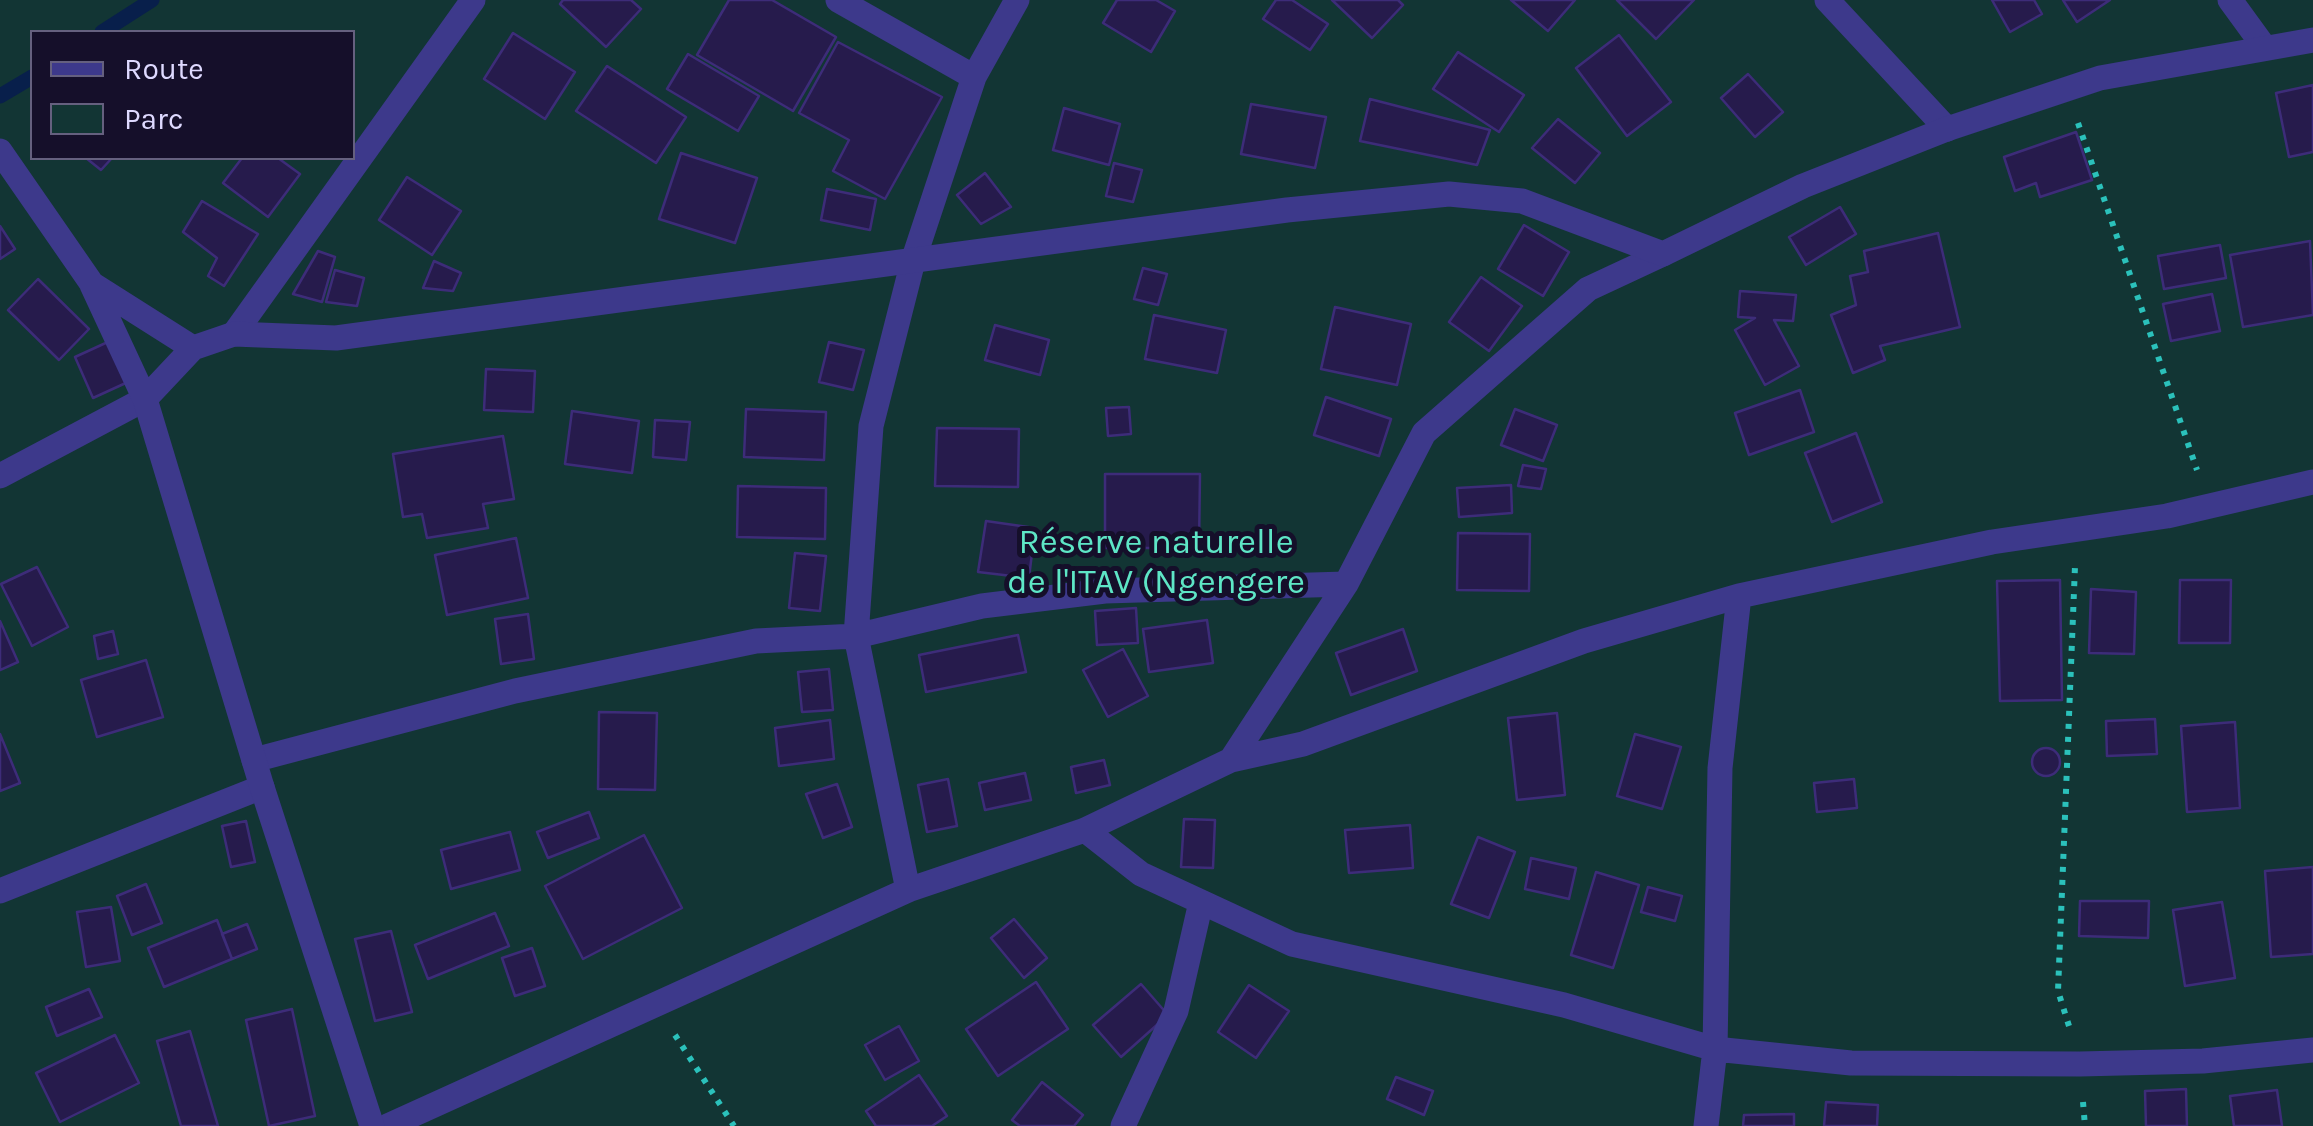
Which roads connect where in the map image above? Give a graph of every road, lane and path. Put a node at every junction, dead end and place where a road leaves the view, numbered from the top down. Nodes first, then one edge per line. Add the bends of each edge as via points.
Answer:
1 (473, 0) edge
2 (838, 0) edge
3 (1017, 0) edge
4 (1827, 0) edge
5 (2230, 0) edge
6 (2313, 40) edge
7 (2264, 48) junction
8 (974, 77) junction
9 (2066, 90) junction
10 (1947, 128) junction
11 (0, 151) edge
12 (1663, 254) junction
13 (913, 261) junction
14 (92, 284) junction
15 (234, 334) junction
16 (193, 348) junction
17 (145, 399) junction
18 (0, 476) edge
19 (2313, 482) edge
20 (2209, 504) junction
21 (2076, 530) junction
22 (1346, 584) junction
23 (1739, 596) junction
24 (856, 636) junction
25 (254, 760) junction
26 (1231, 760) junction
27 (262, 787) junction
28 (1084, 830) junction
29 (908, 890) junction
30 (0, 891) edge
31 (1200, 902) junction
32 (656, 1006) junction
33 (1715, 1049) junction
34 (2313, 1050) edge
35 (2080, 1064) junction
36 (372, 1126) edge
37 (388, 1126) edge
38 (734, 1126) edge
39 (1123, 1126) edge
40 (1706, 1126) edge
41 (2085, 1126) edge

1 - 15 street
2 - 8 street
3 - 8 street
4 - 10 street
5 - 7 street
6 - 7 street
7 - 9 street
8 - 13 street
9 - 10 street
9 - 20 path
10 - 12 street via 1803,186
11 - 14 street
12 - 13 street via 1522,201 1449,194
12 - 22 street via 1588,289 1424,433
13 - 15 street via 336,338
13 - 24 street via 871,426
14 - 16 street
14 - 17 street
15 - 16 street
16 - 17 street
17 - 18 street
17 - 25 street
19 - 20 street
20 - 21 street
21 - 23 street
21 - 35 path via 2058,991
22 - 24 street via 1104,591 982,606
22 - 26 street
23 - 26 street via 1584,641 1303,744
23 - 33 street via 1720,768
24 - 25 street via 756,641 515,691
24 - 29 street
25 - 27 street
26 - 28 street
27 - 30 street
27 - 36 street
28 - 29 street
28 - 31 street via 1141,874
29 - 32 street
31 - 33 street via 1292,944 1564,1004
31 - 39 street via 1176,1011
32 - 37 street
32 - 38 path
33 - 35 street via 1851,1062
33 - 40 street
34 - 35 street
35 - 41 path

